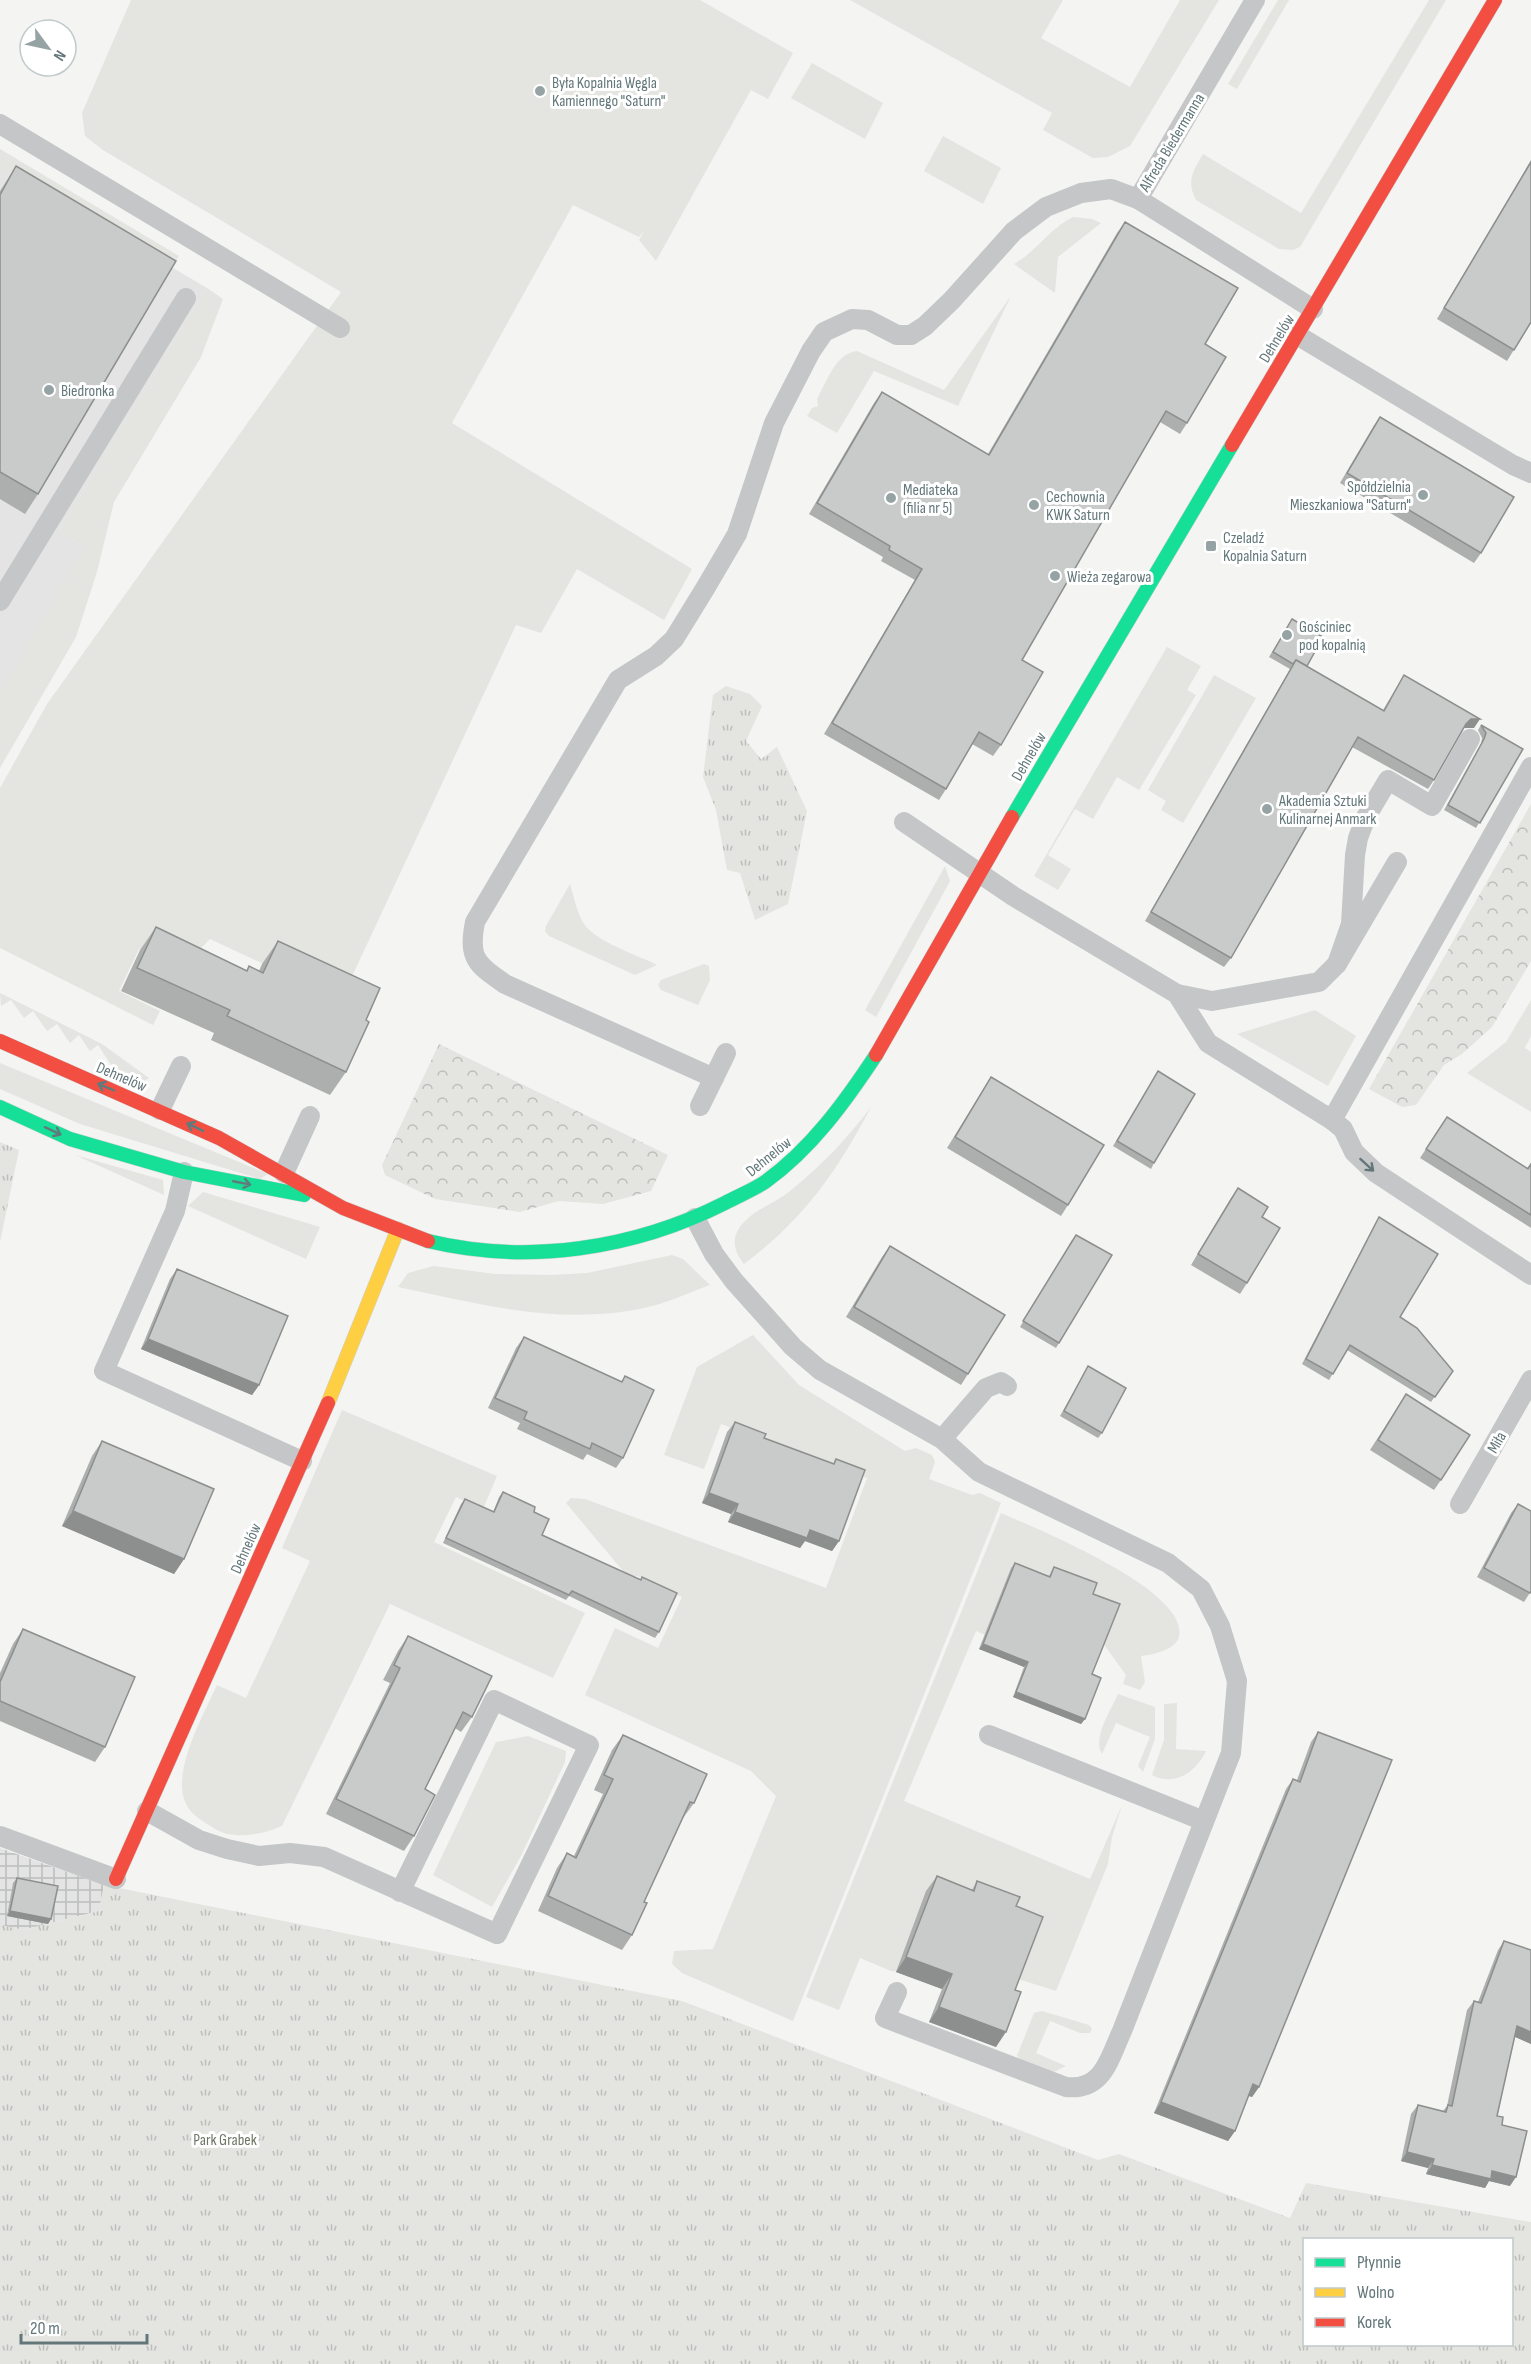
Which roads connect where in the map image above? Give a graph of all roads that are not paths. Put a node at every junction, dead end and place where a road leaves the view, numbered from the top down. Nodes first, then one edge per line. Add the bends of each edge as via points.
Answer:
1 (1255, 0) edge
2 (1495, 0) edge
3 (0, 124) edge
4 (1138, 200) junction
5 (186, 298) dead end
6 (1313, 309) junction
7 (340, 328) dead end
8 (1297, 335) junction
9 (1531, 473) edge
10 (0, 601) edge
11 (1470, 739) edge
12 (1531, 767) edge
13 (904, 822) dead end
14 (1397, 862) dead end
15 (979, 872) junction
16 (1337, 964) junction
17 (1178, 994) junction
18 (0, 1041) edge
19 (726, 1053) dead end
20 (180, 1066) dead end
21 (714, 1078) junction
22 (700, 1106) dead end
23 (0, 1107) edge
24 (160, 1110) junction
25 (310, 1116) dead end
26 (1332, 1120) junction
27 (184, 1172) junction
28 (284, 1173) junction
29 (324, 1198) junction
30 (695, 1218) junction
31 (398, 1229) junction
32 (1531, 1275) edge
33 (1531, 1380) edge
34 (1007, 1386) dead end
35 (942, 1439) junction
36 (302, 1461) junction
37 (1460, 1504) dead end
38 (989, 1735) dead end
39 (147, 1811) junction
40 (1204, 1821) junction
41 (0, 1836) edge
42 (116, 1879) joint
43 (400, 1892) junction
44 (897, 1992) dead end

1 - 4 lane, Alfreda Biedermanna
2 - 6 street, Dehnelów
3 - 7 lane
4 - 6 lane, Alfreda Biedermanna
4 - 21 lane via 1111,189 1074,195 1046,207 1014,231 952,300 911,335 897,335 868,320 852,319 824,332 774,423 737,534 711,578 674,639 656,656 618,680 475,922 471,943 480,967 505,984
5 - 10 lane
6 - 8 street, Dehnelów
8 - 9 lane
8 - 15 street, Dehnelów
11 - 16 lane via 1432,806 1388,780 1366,817 1355,855 1351,924
12 - 26 lane
13 - 15 lane
14 - 16 lane
15 - 17 lane
15 - 30 street, Dehnelów via 885,1041 834,1116 765,1182
16 - 17 lane via 1319,982 1212,1000
17 - 26 lane via 1208,1043
24 -> 18 street, Dehnelów
19 - 21 lane
20 - 24 lane
21 - 22 lane
23 -> 27 street, Dehnelów via 70,1139
28 -> 24 street, Dehnelów
25 - 28 lane
26 -> 32 lane via 1343,1129 1354,1152 1376,1173
27 -> 29 street, Dehnelów
27 - 36 lane via 175,1211 104,1371
28 - 29 street, Dehnelów
29 - 31 street, Dehnelów
30 - 31 street, Dehnelów via 620,1243 543,1253 442,1244
30 - 35 lane via 734,1281 803,1357
31 - 36 street, Dehnelów via 375,1293
33 - 37 lane, Miła
34 - 35 lane via 1001,1382 986,1388
35 - 40 lane via 979,1472 1168,1563 1201,1589 1220,1626 1237,1681 1231,1753
36 - 39 street, Dehnelów
38 - 40 lane
39 - 42 street, Dehnelów
39 - 43 lane via 199,1840 227,1849 259,1856 290,1853 324,1857
40 - 44 lane via 1122,2031 1104,2072 1092,2083 1066,2087 885,2019
41 - 42 lane
43 - 43 lane via 494,1700 589,1745 497,1934

